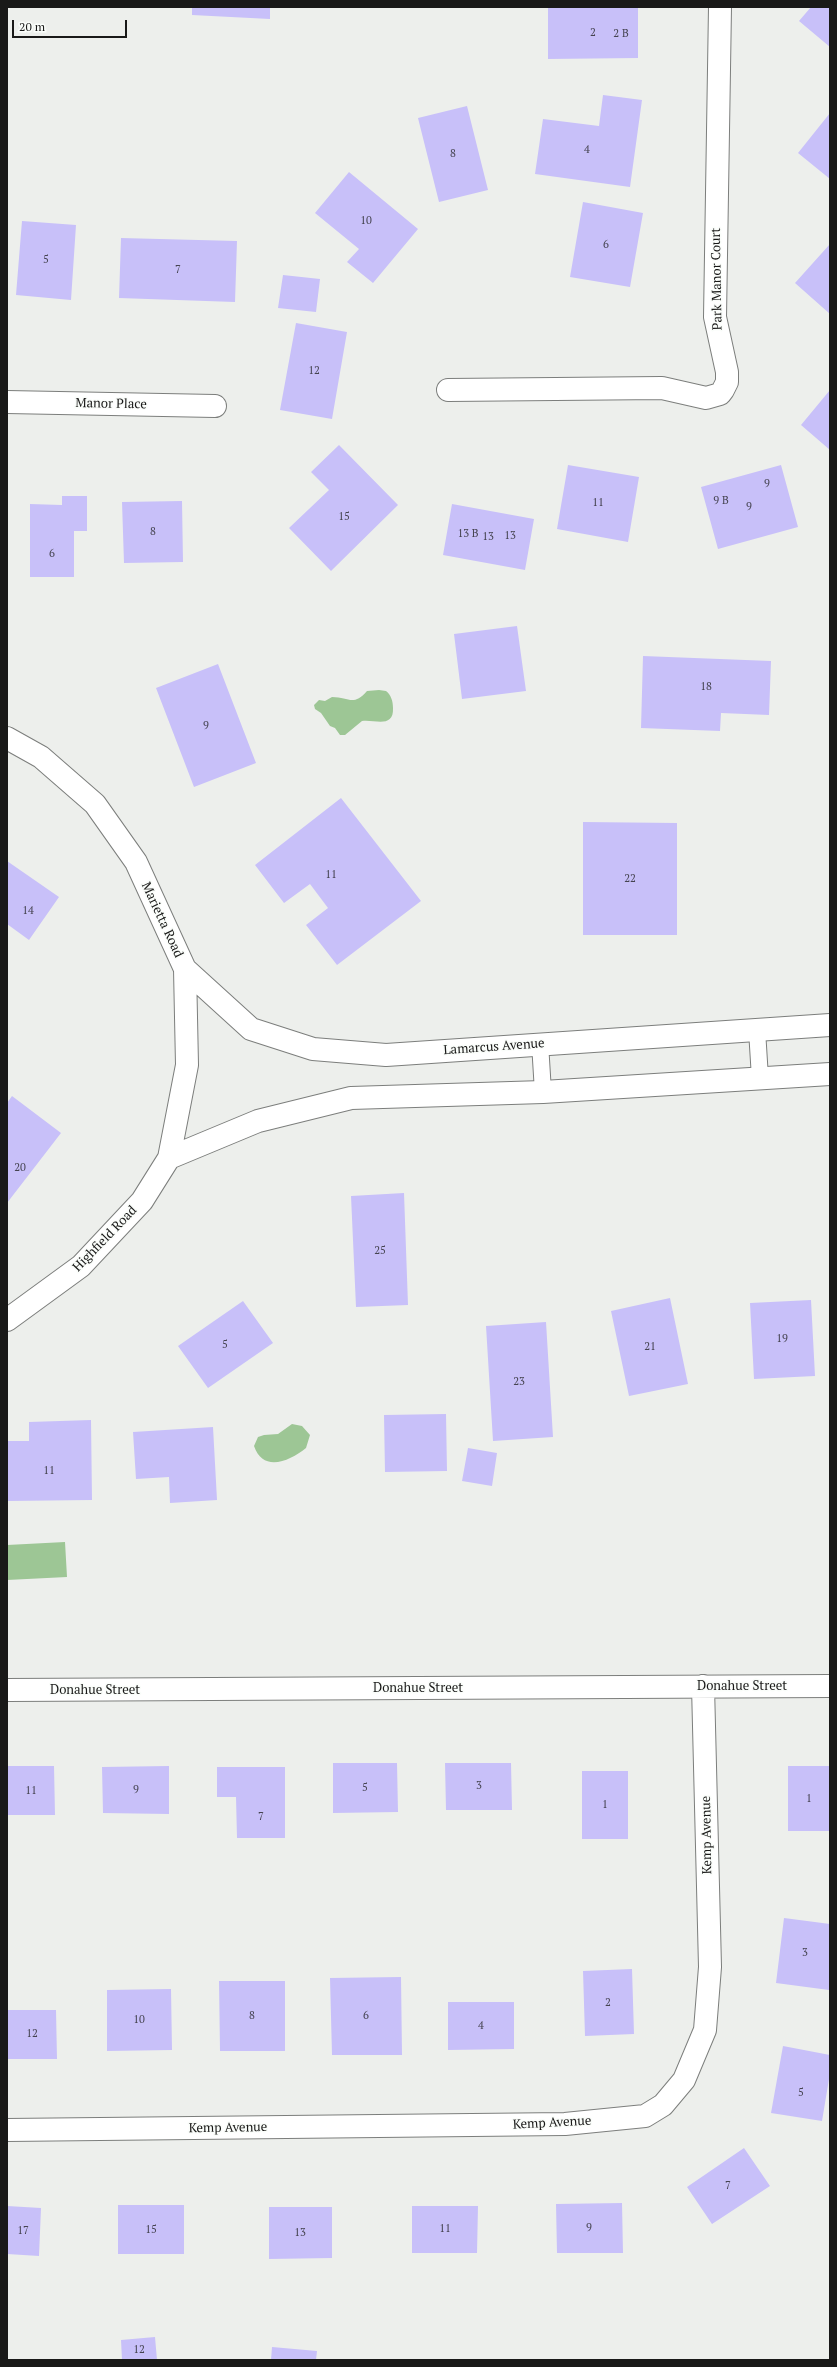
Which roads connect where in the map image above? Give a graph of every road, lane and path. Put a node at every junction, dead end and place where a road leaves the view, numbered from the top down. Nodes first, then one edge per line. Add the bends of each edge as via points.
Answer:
1 (720, 7) edge
2 (448, 390) dead end
3 (7, 402) edge
4 (215, 406) dead end
5 (7, 738) edge
6 (185, 969) junction
7 (830, 1025) edge
8 (757, 1030) junction
9 (540, 1043) junction
10 (830, 1074) edge
11 (760, 1078) junction
12 (543, 1092) junction
13 (169, 1158) junction
14 (7, 1320) edge
15 (703, 1686) junction
16 (830, 1686) edge
17 (7, 1690) edge
18 (7, 2130) edge

1 - 2 street, Park Manor Court via 715,317 727,372 727,382 723,390 720,394 706,398 662,388
3 - 4 street, Manor Place
5 - 6 street, Marietta Road via 41,757 95,804 136,862
6 - 9 street, Lamarcus Avenue via 250,1029 313,1049 386,1055
6 - 13 street, Marietta Road via 187,1065
7 - 8 street, Lamarcus Avenue
8 - 9 street, Lamarcus Avenue
8 - 11 lane
9 - 12 lane
10 - 11 street
11 - 12 street
12 - 13 street via 351,1098 258,1121
13 - 14 street, Highfield Road via 142,1200 81,1266
15 - 16 street, Donahue Street
15 - 17 street, Donahue Street
15 - 18 street, Kemp Avenue via 710,1967 705,2030 684,2080 663,2105 645,2116 565,2124

